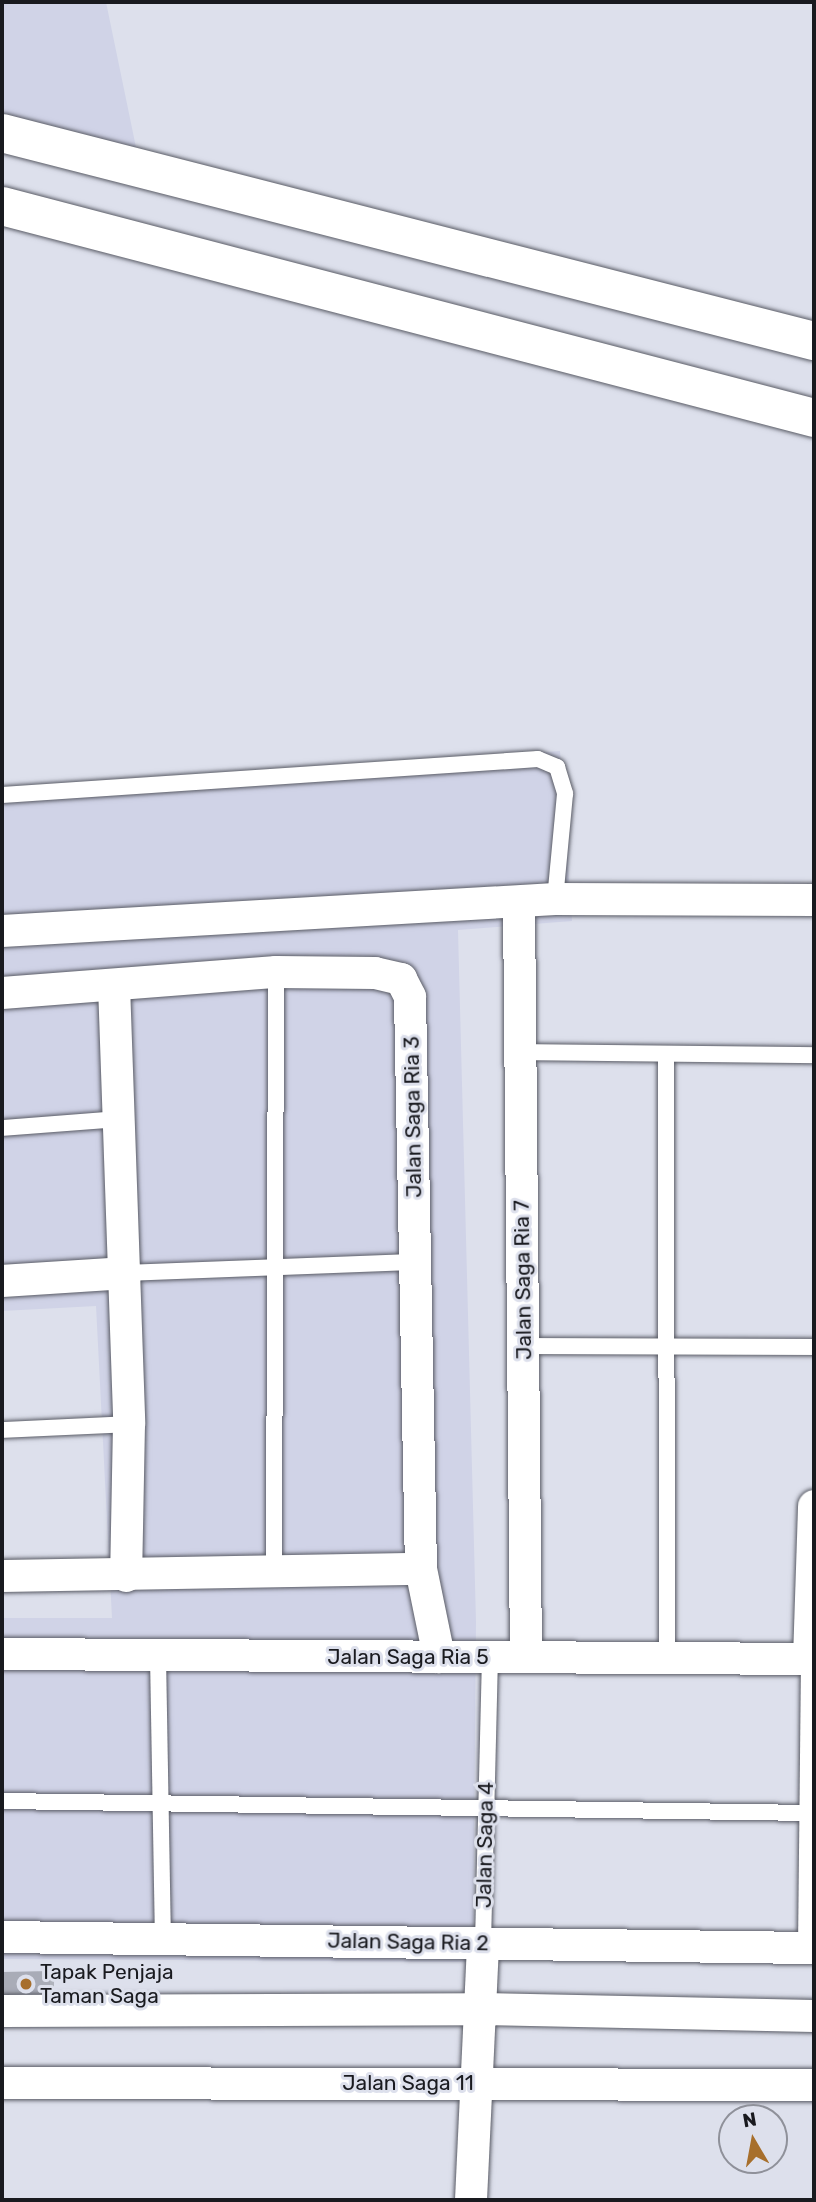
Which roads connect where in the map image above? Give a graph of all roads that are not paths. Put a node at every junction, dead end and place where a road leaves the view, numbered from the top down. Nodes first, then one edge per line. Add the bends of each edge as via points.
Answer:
1 (2, 133) edge
2 (2, 206) edge
3 (814, 341) edge
4 (814, 418) edge
5 (2, 795) edge
6 (555, 899) junction
7 (814, 900) edge
8 (519, 904) junction
9 (2, 931) edge
10 (276, 972) junction
11 (114, 985) junction
12 (2, 993) edge
13 (520, 1052) junction
14 (666, 1054) junction
15 (814, 1055) edge
16 (118, 1119) junction
17 (2, 1128) edge
18 (417, 1262) junction
19 (278, 1269) junction
20 (126, 1273) junction
21 (2, 1281) edge
22 (666, 1344) junction
23 (524, 1346) junction
24 (814, 1347) edge
25 (129, 1424) junction
26 (2, 1430) edge
27 (814, 1506) edge
28 (421, 1569) junction
29 (274, 1572) junction
30 (2, 1576) edge
31 (126, 1576) junction
32 (2, 1654) edge
33 (158, 1656) junction
34 (439, 1657) junction
35 (490, 1657) junction
36 (526, 1657) junction
37 (667, 1658) junction
38 (812, 1659) edge
39 (2, 1801) edge
40 (161, 1803) junction
41 (486, 1807) junction
42 (811, 1813) edge
43 (2, 1937) edge
44 (163, 1939) junction
45 (483, 1943) junction
46 (810, 1948) edge
47 (478, 2009) junction
48 (2, 2011) edge
49 (814, 2016) edge
50 (2, 2082) edge
51 (477, 2082) junction
52 (814, 2085) edge
53 (471, 2200) edge

1 - 3 main road
2 - 4 main road
5 - 6 lane via 538,759 557,767 565,794
6 - 7 street
6 - 8 street
8 - 9 street
8 - 13 street, Jalan Saga Ria 7
10 - 11 street, Jalan Saga Ria 3
10 - 18 street, Jalan Saga Ria 3 via 374,973 401,979 410,996
10 - 19 lane
11 - 12 street, Jalan Saga Ria 3
11 - 16 street
13 - 14 lane
13 - 23 street, Jalan Saga Ria 7
14 - 15 lane
14 - 22 lane
16 - 17 lane
16 - 20 street
18 - 19 lane
18 - 28 street, Jalan Saga Ria 3
19 - 20 lane
19 - 29 lane
20 - 21 street
20 - 25 street
22 - 23 lane
22 - 24 lane
22 - 37 lane
23 - 36 street, Jalan Saga Ria 7
25 - 26 lane
25 - 31 street
27 - 38 street
28 - 29 street
28 - 34 street, Jalan Saga Ria 3
29 - 31 street
30 - 31 street
32 - 33 street, Jalan Saga Ria 5
33 - 34 street, Jalan Saga Ria 5
33 - 40 lane
34 - 35 street, Jalan Saga Ria 5
35 - 36 street, Jalan Saga Ria 5
35 - 41 lane, Jalan Saga 4
36 - 37 street, Jalan Saga Ria 5
37 - 38 street, Jalan Saga Ria 5
38 - 42 lane
39 - 40 lane
40 - 41 lane
40 - 44 lane
41 - 42 lane
41 - 45 lane, Jalan Saga 4
42 - 46 lane
43 - 44 street, Jalan Saga Ria 2
44 - 45 street, Jalan Saga Ria 2
45 - 46 street, Jalan Saga Ria 2
45 - 47 street, Jalan Saga 4
47 - 48 street
47 - 49 street
47 - 51 street, Jalan Saga 4
50 - 51 street, Jalan Saga 11
51 - 52 street, Jalan Saga 11
51 - 53 street, Jalan Saga 4

